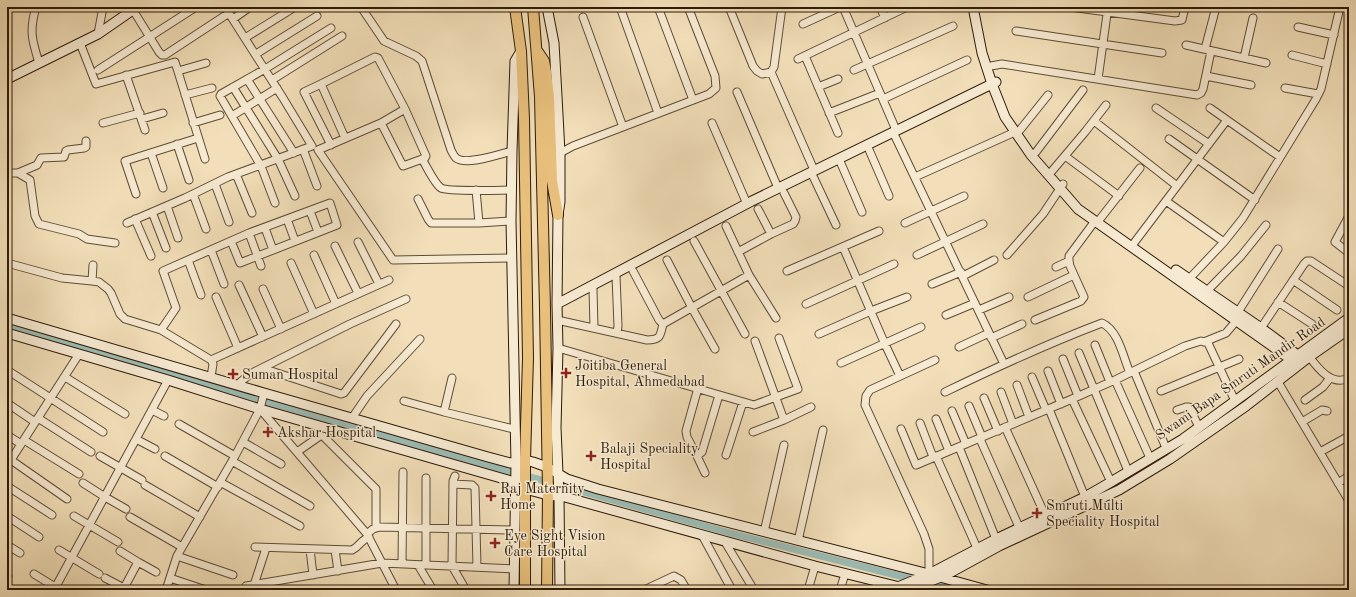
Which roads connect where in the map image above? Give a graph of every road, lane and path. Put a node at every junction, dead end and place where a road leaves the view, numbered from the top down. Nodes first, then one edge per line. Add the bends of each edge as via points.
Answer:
1 (36, 7) edge
2 (103, 7) edge
3 (196, 7) edge
4 (250, 7) edge
5 (295, 7) edge
6 (361, 7) edge
7 (515, 7) edge
8 (533, 7) edge
9 (547, 7) edge
10 (620, 7) edge
11 (658, 7) edge
12 (688, 7) edge
13 (729, 7) edge
14 (782, 7) edge
15 (840, 7) edge
16 (843, 7) edge
17 (880, 7) edge
18 (907, 7) edge
19 (973, 7) edge
20 (1070, 7) edge
21 (1185, 7) edge
22 (1216, 7) edge
23 (1340, 7) edge
24 (135, 8) edge
25 (1108, 9) edge
26 (229, 13) edge
27 (976, 13) edge
28 (317, 16) dead end
29 (583, 17) dead end
30 (884, 18) junction
31 (1253, 18) dead end
32 (803, 24) dead end
33 (954, 26) dead end
34 (1298, 27) dead end
35 (331, 28) dead end
36 (1016, 31) dead end
37 (854, 32) junction
38 (98, 34) junction
39 (1334, 35) junction
40 (342, 36) dead end
41 (150, 37) junction
42 (244, 38) junction
43 (80, 43) junction
44 (1103, 44) junction
45 (1186, 45) dead end
46 (536, 49) junction
47 (1208, 50) junction
48 (521, 52) junction
49 (1162, 53) dead end
50 (256, 54) junction
51 (1292, 55) dead end
52 (1244, 58) junction
53 (967, 60) dead end
54 (39, 63) junction
55 (206, 63) dead end
56 (1266, 63) dead end
57 (868, 64) junction
58 (1327, 64) junction
59 (991, 66) junction
60 (265, 69) junction
61 (98, 70) dead end
62 (854, 70) dead end
63 (178, 71) junction
64 (771, 72) junction
65 (126, 75) junction
66 (1206, 76) junction
67 (7, 79) edge
68 (247, 79) junction
69 (838, 79) dead end
70 (1098, 79) junction
71 (272, 80) junction
72 (994, 83) junction
73 (321, 84) junction
74 (1251, 85) dead end
75 (233, 87) junction
76 (818, 87) junction
77 (212, 88) dead end
78 (277, 88) junction
79 (1285, 88) dead end
80 (1083, 90) dead end
81 (737, 92) dead end
82 (1048, 94) dead end
83 (1318, 94) junction
84 (185, 95) junction
85 (882, 96) junction
86 (260, 99) junction
87 (693, 100) junction
88 (1106, 105) dead end
89 (246, 107) junction
90 (1156, 108) dead end
91 (1210, 108) dead end
92 (405, 109) junction
93 (163, 113) dead end
94 (658, 113) junction
95 (829, 113) junction
96 (220, 115) dead end
97 (141, 116) junction
98 (232, 116) junction
99 (1227, 120) junction
100 (1094, 121) junction
101 (193, 123) junction
102 (380, 123) junction
103 (712, 123) dead end
104 (103, 124) dead end
105 (623, 127) junction
106 (145, 130) dead end
107 (895, 131) junction
108 (1018, 131) junction
109 (838, 133) dead end
110 (198, 138) junction
111 (345, 138) junction
112 (1168, 139) dead end
113 (86, 141) dead end
114 (177, 144) junction
115 (1209, 144) junction
116 (331, 145) junction
117 (867, 145) junction
118 (303, 149) junction
119 (512, 151) junction
120 (1036, 152) junction
121 (151, 153) junction
122 (294, 153) junction
123 (560, 153) junction
124 (1065, 156) junction
125 (1280, 157) junction
126 (839, 158) junction
127 (205, 159) dead end
128 (278, 159) junction
129 (422, 160) junction
130 (1197, 160) junction
131 (261, 166) junction
132 (1140, 168) dead end
133 (813, 171) junction
134 (1052, 171) junction
135 (7, 173) edge
136 (18, 173) junction
137 (236, 174) junction
138 (915, 177) junction
139 (189, 180) dead end
140 (215, 184) junction
141 (317, 186) dead end
142 (1062, 186) junction
143 (1177, 186) junction
144 (162, 188) dead end
145 (476, 190) junction
146 (512, 190) junction
147 (781, 191) junction
148 (136, 194) dead end
149 (193, 194) junction
150 (296, 196) dead end
151 (889, 196) dead end
152 (964, 196) dead end
153 (1119, 196) junction
154 (418, 199) dead end
155 (1255, 200) junction
156 (1166, 201) junction
157 (275, 203) dead end
158 (746, 204) junction
159 (168, 206) junction
160 (758, 209) dead end
161 (310, 210) junction
162 (932, 211) junction
163 (152, 212) junction
164 (862, 212) dead end
165 (252, 213) dead end
166 (558, 215) junction
167 (1349, 216) edge
168 (135, 219) junction
169 (287, 219) junction
170 (1098, 220) junction
171 (511, 221) junction
172 (229, 222) dead end
173 (127, 223) dead end
174 (479, 223) junction
175 (905, 223) dead end
176 (983, 224) dead end
177 (836, 225) dead end
178 (1266, 225) dead end
179 (726, 226) dead end
180 (264, 228) junction
181 (206, 229) dead end
182 (879, 231) dead end
183 (318, 232) junction
184 (249, 233) junction
185 (771, 234) junction
186 (178, 238) dead end
187 (694, 240) dead end
188 (231, 241) junction
189 (295, 241) junction
190 (946, 241) junction
191 (358, 242) dead end
192 (1224, 242) junction
193 (115, 243) dead end
194 (1134, 243) junction
195 (335, 246) dead end
196 (843, 246) junction
197 (166, 248) dead end
198 (1278, 249) dead end
199 (211, 250) junction
200 (273, 250) junction
201 (738, 252) junction
202 (1349, 253) edge
203 (314, 255) dead end
204 (917, 255) dead end
205 (1007, 255) dead end
206 (151, 256) dead end
207 (257, 256) junction
208 (511, 258) junction
209 (188, 260) junction
210 (667, 260) dead end
211 (994, 260) dead end
212 (1069, 261) junction
213 (7, 263) edge
214 (291, 263) dead end
215 (894, 264) dead end
216 (93, 265) dead end
217 (261, 266) dead end
218 (1056, 267) dead end
219 (633, 271) dead end
220 (787, 271) dead end
221 (962, 274) junction
222 (1074, 275) junction
223 (616, 276) dead end
224 (750, 276) junction
225 (1189, 279) junction
226 (389, 280) dead end
227 (858, 280) junction
228 (1293, 280) junction
229 (92, 281) junction
230 (224, 284) dead end
231 (379, 284) junction
232 (932, 284) dead end
233 (239, 285) dead end
234 (1349, 286) edge
235 (263, 289) dead end
236 (593, 289) dead end
237 (1206, 291) junction
238 (722, 292) junction
239 (358, 294) junction
240 (201, 295) dead end
241 (216, 297) dead end
242 (907, 297) dead end
243 (1009, 297) dead end
244 (1028, 297) dead end
245 (406, 299) dead end
246 (1278, 302) junction
247 (975, 303) junction
248 (336, 304) junction
249 (557, 304) junction
250 (806, 304) dead end
251 (692, 308) junction
252 (979, 310) junction
253 (1337, 310) dead end
254 (871, 311) junction
255 (314, 314) junction
256 (946, 315) dead end
257 (1238, 316) junction
258 (7, 318) edge
259 (776, 318) dead end
260 (1349, 318) edge
261 (557, 320) junction
262 (1035, 320) dead end
263 (396, 324) dead end
264 (663, 324) junction
265 (1022, 324) dead end
266 (1312, 324) dead end
267 (921, 327) dead end
268 (594, 328) junction
269 (1261, 328) junction
270 (281, 329) junction
271 (1349, 329) edge
272 (162, 330) junction
273 (7, 333) edge
274 (617, 334) junction
275 (746, 334) dead end
276 (819, 334) dead end
277 (990, 335) junction
278 (263, 337) junction
279 (779, 338) dead end
280 (83, 340) junction
281 (420, 340) dead end
282 (755, 341) dead end
283 (884, 342) junction
284 (1204, 342) junction
285 (1095, 345) dead end
286 (238, 348) junction
287 (558, 348) junction
288 (959, 348) dead end
289 (715, 349) dead end
290 (1079, 353) dead end
291 (79, 354) junction
292 (1301, 358) junction
293 (1063, 359) dead end
294 (1239, 359) dead end
295 (211, 360) junction
296 (935, 360) dead end
297 (841, 363) dead end
298 (1004, 364) junction
299 (1219, 366) junction
300 (262, 368) junction
301 (7, 370) edge
302 (1048, 371) dead end
303 (1132, 372) junction
304 (900, 376) junction
305 (65, 377) junction
306 (212, 377) junction
307 (1032, 377) dead end
308 (452, 378) dead end
309 (1330, 378) junction
310 (1349, 378) edge
311 (168, 380) junction
312 (1113, 381) junction
313 (1278, 382) junction
314 (237, 385) junction
315 (1017, 385) dead end
316 (698, 388) junction
317 (1094, 388) junction
318 (1161, 391) dead end
319 (945, 392) dead end
320 (1001, 392) dead end
321 (264, 393) junction
322 (720, 395) junction
323 (775, 397) junction
324 (51, 398) junction
325 (984, 398) dead end
326 (1075, 398) junction
327 (1305, 400) dead end
328 (404, 401) dead end
329 (743, 402) junction
330 (1235, 402) junction
331 (7, 403) edge
332 (1061, 404) junction
333 (969, 406) dead end
334 (811, 407) dead end
335 (260, 409) junction
336 (1047, 409) junction
337 (152, 410) junction
338 (1177, 410) dead end
339 (952, 411) dead end
340 (1326, 411) dead end
341 (444, 412) junction
342 (125, 414) dead end
343 (164, 416) dead end
344 (1029, 417) junction
345 (352, 418) junction
346 (936, 419) dead end
347 (37, 420) junction
348 (784, 420) junction
349 (1302, 422) junction
350 (920, 423) dead end
351 (178, 424) dead end
352 (1014, 424) junction
353 (1005, 427) junction
354 (1198, 427) junction
355 (514, 429) junction
356 (901, 429) dead end
357 (823, 430) dead end
358 (998, 431) junction
359 (103, 432) dead end
360 (753, 432) dead end
361 (7, 435) edge
362 (1349, 436) edge
363 (981, 438) junction
364 (136, 439) junction
365 (23, 442) junction
366 (243, 442) junction
367 (784, 445) dead end
368 (962, 445) junction
369 (1166, 448) junction
370 (155, 449) dead end
371 (949, 451) junction
372 (91, 452) dead end
373 (296, 452) junction
374 (1320, 452) junction
375 (726, 455) dead end
376 (100, 456) dead end
377 (165, 456) dead end
378 (697, 456) junction
379 (934, 457) junction
380 (1150, 458) junction
381 (234, 459) junction
382 (520, 463) junction
383 (8, 464) edge
384 (281, 464) dead end
385 (121, 468) junction
386 (547, 470) junction
387 (1128, 471) junction
388 (403, 472) dead end
389 (705, 473) dead end
390 (79, 474) dead end
391 (558, 474) junction
392 (455, 476) dead end
393 (1349, 476) edge
394 (426, 478) dead end
395 (1111, 482) junction
396 (83, 483) dead end
397 (1338, 483) junction
398 (219, 484) junction
399 (453, 484) junction
400 (7, 486) edge
401 (520, 486) junction
402 (548, 494) junction
403 (559, 496) junction
404 (1085, 496) junction
405 (105, 497) junction
406 (67, 498) dead end
407 (1349, 500) edge
408 (310, 506) dead end
409 (126, 509) dead end
410 (52, 515) dead end
411 (1045, 515) junction
412 (7, 516) edge
413 (74, 516) dead end
414 (130, 517) dead end
415 (200, 517) junction
416 (89, 525) junction
417 (300, 526) dead end
418 (1019, 527) junction
419 (376, 528) junction
420 (402, 528) junction
421 (427, 528) junction
422 (453, 529) junction
423 (476, 529) junction
424 (515, 530) junction
425 (764, 532) junction
426 (368, 535) junction
427 (702, 535) junction
428 (39, 537) dead end
429 (996, 538) junction
430 (798, 540) junction
431 (118, 542) dead end
432 (725, 542) junction
433 (7, 545) edge
434 (182, 547) junction
435 (255, 547) dead end
436 (266, 548) junction
437 (977, 548) junction
438 (310, 549) junction
439 (59, 550) dead end
440 (335, 550) junction
441 (120, 551) dead end
442 (20, 553) dead end
443 (177, 556) junction
444 (72, 558) junction
445 (138, 562) junction
446 (382, 563) junction
447 (402, 564) junction
448 (418, 565) junction
449 (426, 565) junction
450 (452, 566) junction
451 (815, 566) junction
452 (476, 567) junction
453 (514, 569) junction
454 (338, 571) junction
455 (156, 572) dead end
456 (34, 574) dead end
457 (845, 574) junction
458 (930, 574) junction
459 (233, 575) dead end
460 (313, 575) junction
461 (940, 577) junction
462 (170, 578) junction
463 (254, 585) junction
464 (246, 586) dead end
465 (57, 589) edge
466 (124, 589) edge
467 (904, 589) edge
468 (166, 590) edge
469 (206, 590) edge
470 (396, 590) edge
471 (433, 590) edge
472 (466, 590) edge
473 (514, 590) edge
474 (524, 590) edge
475 (547, 590) edge
476 (560, 590) edge
477 (644, 590) edge
478 (688, 590) edge
479 (732, 590) edge
480 (754, 590) edge
481 (808, 590) edge
482 (840, 590) edge
483 (987, 590) edge

1 - 54 street via 32,37
2 - 38 street
3 - 41 street
4 - 26 street
5 - 42 street
6 - 119 street via 384,41 422,61 451,150 456,158 463,161 473,160
7 - 48 main road
8 - 46 main road
9 - 123 street via 554,43
10 - 94 street
11 - 87 street
12 - 87 street via 715,76 716,88 709,94
13 - 64 street via 753,66 762,74
14 - 64 street via 774,68
15 - 32 street
16 - 37 street
17 - 30 street
18 - 30 street
19 - 27 street
20 - 25 street
21 - 25 street via 1182,20 1175,21
22 - 47 street
23 - 39 street
24 - 38 street
24 - 41 street
25 - 44 street
26 - 41 street via 165,55 159,52
26 - 42 street
27 - 59 street
27 - 72 street via 982,53
28 - 50 street
29 - 105 street
30 - 37 street
31 - 52 street
33 - 57 street
34 - 39 street
35 - 60 street
36 - 44 street
37 - 57 street
37 - 76 street via 801,57
38 - 43 street
39 - 58 street
40 - 71 street
41 - 61 street
42 - 50 street
43 - 54 street
43 - 65 street via 96,84
44 - 49 street
44 - 70 street
45 - 47 street
46 - 166 main road via 544,61 546,72 552,181
46 - 386 main road via 540,97
47 - 52 street
47 - 66 street
48 - 119 street via 515,61
48 - 382 main road via 528,358
50 - 60 street
51 - 58 street
52 - 56 street
53 - 85 street
54 - 67 street
55 - 63 street
57 - 62 street
57 - 85 street
58 - 83 street
59 - 70 street via 1002,64
59 - 72 street
60 - 68 street
60 - 71 street
63 - 65 street via 175,62
63 - 84 street
64 - 133 street
65 - 97 street
66 - 70 street via 1203,89 1197,95
66 - 74 street
68 - 75 street
68 - 86 street
69 - 76 street
71 - 78 street
72 - 107 street
72 - 108 street
73 - 92 street via 378,58
73 - 111 street
73 - 116 street via 304,92
75 - 89 street
75 - 98 street via 220,96
76 - 95 street
77 - 84 street
78 - 86 street
78 - 118 street via 312,146
79 - 83 street
80 - 120 street
81 - 147 street
82 - 108 street
83 - 125 street
84 - 101 street
85 - 95 street
85 - 107 street
86 - 89 street
86 - 122 street
87 - 94 street
88 - 100 street
89 - 98 street
89 - 128 street
90 - 115 street
91 - 99 street
92 - 102 street
92 - 129 street via 426,156
93 - 97 street
94 - 105 street
95 - 109 street
96 - 101 street
97 - 104 street
97 - 106 street
98 - 131 street
99 - 115 street
99 - 125 street
100 - 124 street
100 - 143 street
101 - 110 street
102 - 111 street
102 - 129 street via 403,166
103 - 158 street
105 - 123 street
107 - 117 street
107 - 138 street
108 - 120 street
108 - 138 street
108 - 142 street via 1032,155
110 - 114 street
110 - 127 street
111 - 116 street
112 - 130 street
113 - 136 street via 84,148 68,150 64,157 41,158 37,165
114 - 121 street
114 - 139 street
115 - 130 street
116 - 208 street via 318,150 393,260
117 - 126 street
117 - 151 street
118 - 122 street
118 - 141 street
119 - 146 street
120 - 134 street
121 - 144 street
121 - 148 street via 125,161
122 - 128 street
123 - 166 street
124 - 134 street
124 - 153 street
125 - 155 street
126 - 133 street
126 - 164 street
128 - 131 street
128 - 150 street
129 - 145 street via 442,189
130 - 143 street
130 - 155 street
131 - 137 street
131 - 157 street
132 - 153 street
133 - 147 street
133 - 177 street
134 - 142 street
135 - 136 street
136 - 193 street via 30,180 35,216 39,224 78,234 87,239
137 - 140 street
137 - 165 street
138 - 162 street
140 - 149 street
140 - 172 street
142 - 170 street
142 - 205 street
143 - 156 street
145 - 146 street
145 - 174 street
146 - 171 street
147 - 158 street
147 - 185 street via 796,217 793,224
149 - 159 street
149 - 181 street
152 - 162 street
153 - 170 street
154 - 174 street via 431,223
155 - 192 street
156 - 192 street
156 - 194 street
158 - 249 street
159 - 163 street
159 - 186 street
160 - 185 street
161 - 169 street
161 - 183 street
161 - 183 street via 330,203 337,225
162 - 175 street
162 - 190 street
163 - 168 street
163 - 197 street
166 - 249 street
167 - 202 street via 1336,242
168 - 173 street
168 - 206 street
169 - 180 street
169 - 189 street
170 - 194 street
170 - 212 street via 1069,256
170 - 257 street
171 - 174 street
171 - 208 street
176 - 190 street
178 - 237 street via 1241,256
179 - 201 street
180 - 184 street
180 - 200 street
182 - 196 street
183 - 189 street
184 - 188 street
184 - 207 street
185 - 201 street
187 - 238 street
188 - 199 street
188 - 207 street via 240,263
189 - 200 street
190 - 204 street
190 - 221 street
191 - 231 street
192 - 225 street
194 - 225 street
195 - 239 street
196 - 220 street
196 - 227 street
198 - 257 street
199 - 209 street
199 - 230 street
200 - 207 street
201 - 224 street
203 - 248 street
207 - 217 street
208 - 355 street
209 - 240 street
209 - 272 street via 163,271 176,308
210 - 251 street
211 - 221 street
212 - 218 street
212 - 222 street
213 - 229 street via 62,278
214 - 255 street
215 - 227 street
216 - 229 street
219 - 264 street via 658,320
221 - 232 street
221 - 247 street
222 - 244 street
222 - 262 street via 1084,297 1081,301
223 - 274 street
224 - 238 street
224 - 259 street
225 - 237 street
226 - 231 street
227 - 250 street
227 - 254 street
228 - 234 street via 1304,264 1311,261
228 - 246 street
228 - 253 street
229 - 272 street via 100,282 108,289 125,319
231 - 239 street
233 - 278 street
235 - 270 street
236 - 268 street
237 - 257 street
238 - 251 street
238 - 275 street
239 - 248 street
241 - 286 street
242 - 254 street
243 - 252 street
245 - 300 street
246 - 266 street
246 - 269 street
247 - 252 street
247 - 256 street
248 - 255 street
249 - 261 street
251 - 264 street
251 - 289 street
252 - 277 street
254 - 276 street
254 - 283 street
255 - 270 street
257 - 269 street
257 - 284 street via 1226,333
257 - 292 street
258 - 280 street
260 - 292 street, Swami Bapa Smruti Mandir Road
261 - 268 street
261 - 287 street
263 - 300 street via 341,394
264 - 274 street via 660,336 654,340
265 - 277 street
267 - 283 street
268 - 274 street
269 - 292 street
270 - 278 street
271 - 292 street
272 - 295 street
273 - 291 street
277 - 288 street
277 - 298 street
278 - 286 street
279 - 323 street via 798,389
280 - 291 street
280 - 306 street
281 - 345 street via 367,396
282 - 323 street
283 - 297 street
283 - 304 street
284 - 299 street via 1208,343
284 - 303 street via 1185,346
285 - 312 street
286 - 295 street
287 - 316 street
287 - 391 street
290 - 317 street
291 - 305 street
291 - 311 street
292 - 309 street
292 - 313 street
292 - 330 street, Swami Bapa Smruti Mandir Road
293 - 326 street
294 - 299 street
295 - 306 street
296 - 304 street
298 - 303 street via 1102,323 1110,327
298 - 319 street
299 - 318 street
299 - 330 street
300 - 314 street
301 - 324 street
302 - 332 street
303 - 312 street
303 - 369 street
304 - 458 street via 870,390 866,396 865,406 924,534 929,549
305 - 324 street
305 - 342 street
306 - 314 street
307 - 336 street
308 - 341 street
309 - 310 street via 1339,381
309 - 327 street via 1323,387
311 - 335 street
311 - 337 street
312 - 317 street
312 - 380 street
313 - 349 street
313 - 461 street via 1170,459 1119,490 999,546
314 - 321 street
315 - 344 street
316 - 322 street
316 - 378 street via 686,431
317 - 326 street
317 - 387 street
320 - 352 street
321 - 335 street
321 - 345 street
322 - 329 street
322 - 378 street via 702,452
323 - 329 street via 754,405
323 - 348 street
324 - 347 street
324 - 359 street
325 - 358 street
326 - 332 street
326 - 395 street
328 - 341 street
329 - 375 street
330 - 354 street, Swami Bapa Smruti Mandir Road
331 - 347 street
332 - 336 street
333 - 363 street
334 - 348 street
335 - 366 street
335 - 373 street
335 - 401 street via 508,480
336 - 344 street
336 - 404 street
337 - 343 street
337 - 364 street
338 - 354 street via 1189,407
339 - 368 street
340 - 349 street via 1322,410
341 - 355 street
344 - 352 street
345 - 382 street via 488,458
346 - 371 street
347 - 365 street
347 - 372 street
348 - 360 street
349 - 374 street
350 - 379 street
351 - 381 street
352 - 353 street
353 - 358 street
353 - 411 street
354 - 369 street, Swami Bapa Smruti Mandir Road
355 - 382 street
356 - 379 street via 916,464
357 - 430 street
358 - 363 street
361 - 365 street
362 - 374 street
363 - 368 street
363 - 418 street
364 - 370 street
364 - 385 street
365 - 383 street
365 - 390 street
366 - 381 street
366 - 384 street
367 - 425 street
368 - 371 street
368 - 429 street
369 - 380 street, Swami Bapa Smruti Mandir Road
371 - 379 street
373 - 419 street via 323,436 376,489
373 - 426 street
374 - 397 street
376 - 385 street
377 - 398 street
378 - 389 street
379 - 437 street
380 - 387 street, Swami Bapa Smruti Mandir Road
381 - 398 street
381 - 408 street
382 - 386 street
382 - 401 main road
383 - 406 street
385 - 405 street
385 - 415 street
386 - 391 street
386 - 402 main road
387 - 395 street, Swami Bapa Smruti Mandir Road
388 - 420 street
391 - 403 street
391 - 425 street via 598,489
392 - 399 street
393 - 397 street
394 - 421 street
395 - 404 street, Swami Bapa Smruti Mandir Road
396 - 405 street
397 - 407 street
398 - 415 street
398 - 417 street
399 - 422 street
399 - 423 street via 472,485 475,488
400 - 410 street
401 - 402 street
401 - 424 street
401 - 474 main road
402 - 403 street
402 - 475 main road
403 - 427 street
403 - 476 street
404 - 411 street, Swami Bapa Smruti Mandir Road
405 - 409 street
405 - 416 street
411 - 418 street, Swami Bapa Smruti Mandir Road
412 - 428 street
413 - 416 street
414 - 434 street
415 - 434 street
416 - 431 street
416 - 444 street
418 - 429 street, Swami Bapa Smruti Mandir Road
419 - 420 street
419 - 426 street
420 - 421 street
420 - 447 street
421 - 422 street
421 - 449 street
422 - 423 street
422 - 450 street
423 - 424 street
423 - 452 street
424 - 453 street
425 - 430 street
426 - 440 street via 356,549
426 - 446 street
427 - 432 street
427 - 479 street
429 - 437 street, Swami Bapa Smruti Mandir Road
430 - 458 street
432 - 451 street
432 - 480 street
433 - 442 street
434 - 443 street
435 - 436 street
436 - 438 street
436 - 463 street
437 - 458 street, Swami Bapa Smruti Mandir Road
438 - 440 street
438 - 460 street
439 - 444 street
440 - 454 street
441 - 445 street
443 - 459 street
443 - 462 street
444 - 465 street
444 - 466 street
445 - 455 street
445 - 466 street
446 - 447 street
446 - 454 street
446 - 470 street
447 - 448 street
448 - 449 street
448 - 471 street
449 - 450 street
450 - 452 street
450 - 472 street
451 - 457 street
451 - 481 street
452 - 453 street
453 - 473 street
454 - 460 street
456 - 465 street
457 - 467 street
457 - 482 street
458 - 461 street
458 - 467 street, Swami Bapa Smruti Mandir Road
460 - 463 street
461 - 467 street
461 - 483 street
462 - 468 street
462 - 469 street
463 - 464 street
477 - 478 street via 674,576 681,580

